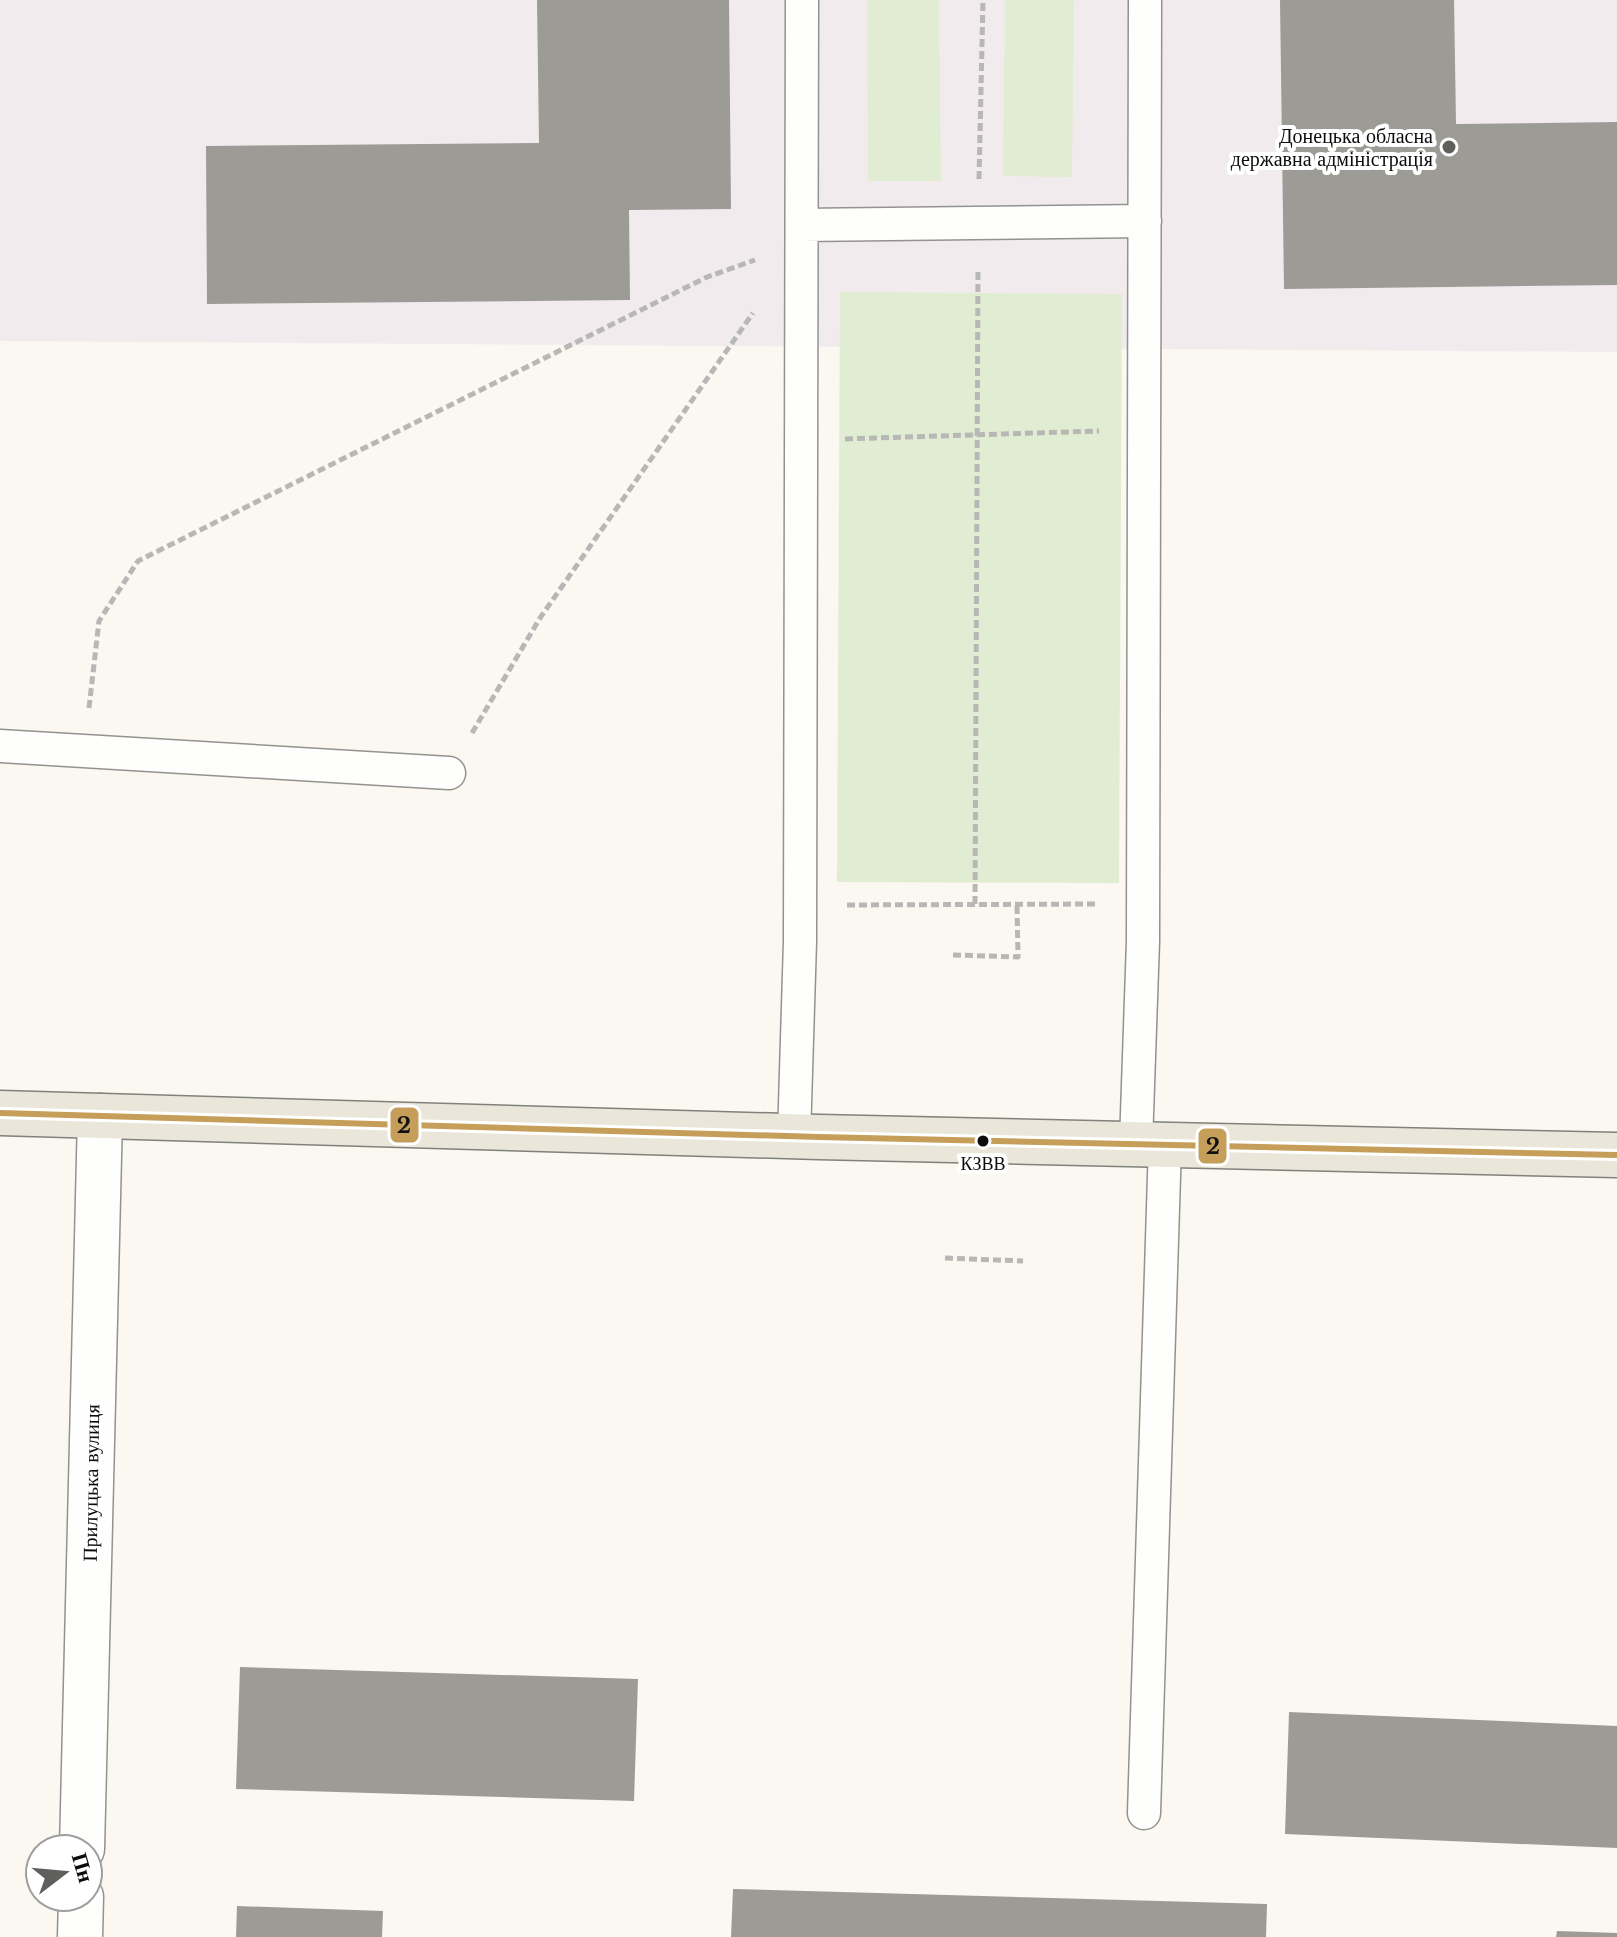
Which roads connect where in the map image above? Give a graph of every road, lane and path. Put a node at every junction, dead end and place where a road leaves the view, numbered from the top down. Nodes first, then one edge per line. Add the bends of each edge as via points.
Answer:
1 (802, 0) edge
2 (983, 0) edge
3 (1145, 0) edge
4 (1145, 221) junction
5 (979, 223) junction
6 (802, 234) junction
7 (756, 308) dead end
8 (1144, 429) junction
9 (978, 435) junction
10 (801, 441) junction
11 (0, 746) edge
12 (83, 751) junction
13 (449, 773) joint
14 (975, 904) junction
15 (1017, 904) junction
16 (1142, 904) junction
17 (800, 905) junction
18 (953, 955) dead end
19 (0, 1113) edge
20 (100, 1116) junction
21 (794, 1137) junction
22 (1151, 1143) junction
23 (1617, 1155) edge
24 (945, 1258) dead end
25 (1023, 1261) dead end
26 (1144, 1813) dead end
27 (82, 1833) edge
28 (81, 1913) edge
29 (80, 1937) edge

1 - 6 lane
2 - 5 path
3 - 4 lane
4 - 5 lane
4 - 8 lane
5 - 6 lane
5 - 9 path
6 - 10 lane
6 - 12 path via 138,561 99,621
7 - 13 path via 540,618
8 - 9 path
8 - 16 lane
9 - 10 path
9 - 14 path
10 - 17 lane
11 - 12 lane
12 - 13 lane
14 - 15 path
14 - 17 path
15 - 16 path
15 - 18 path via 1018,957
16 - 22 lane
17 - 21 lane
19 - 20 main road
20 - 21 main road
20 - 27 street, Прилуцька вулиця
21 - 22 main road
22 - 23 main road
22 - 26 lane
24 - 25 path
28 - 29 street

